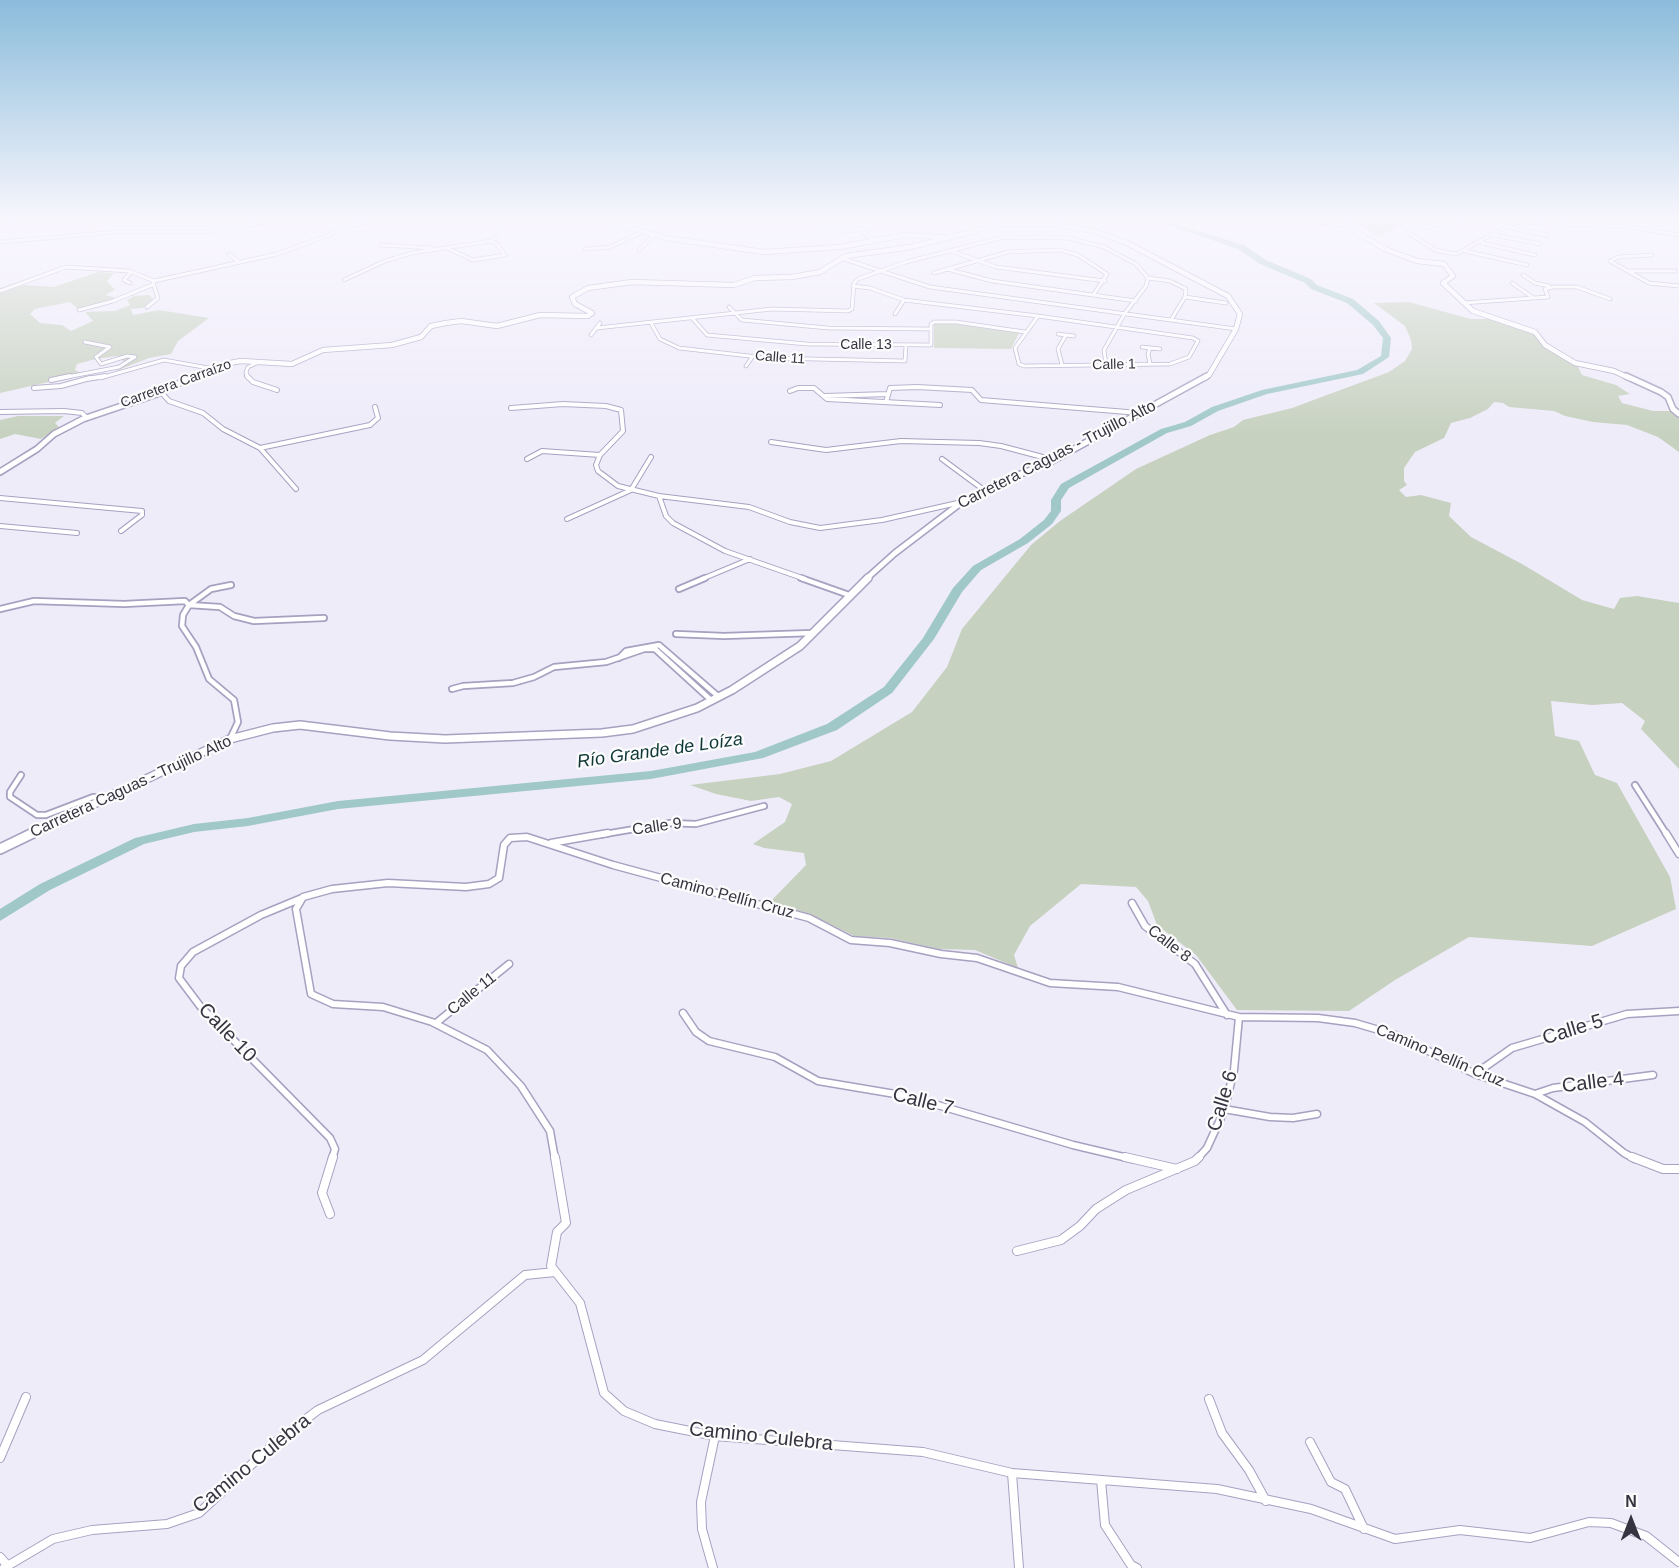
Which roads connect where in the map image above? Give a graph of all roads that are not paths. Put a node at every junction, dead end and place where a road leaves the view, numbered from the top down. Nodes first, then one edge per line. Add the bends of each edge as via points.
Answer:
1 (135, 291) edge
2 (156, 291) edge
3 (579, 291) edge
4 (853, 291) edge
5 (879, 291) edge
6 (961, 291) edge
7 (1072, 291) edge
8 (1096, 291) edge
9 (1141, 291) edge
10 (1186, 291) edge
11 (1218, 291) edge
12 (1451, 291) edge
13 (1523, 291) edge
14 (1546, 291) edge
15 (1588, 291) edge
16 (1094, 294) junction
17 (1185, 297) junction
18 (1534, 298) junction
19 (1610, 299) dead end
20 (904, 300) junction
21 (1136, 301) junction
22 (1226, 303) dead end
23 (1463, 303) junction
24 (147, 307) dead end
25 (729, 307) dead end
26 (79, 310) dead end
27 (1125, 313) junction
28 (735, 314) junction
29 (895, 314) dead end
30 (1038, 316) junction
31 (693, 319) junction
32 (1171, 320) junction
33 (600, 322) dead end
34 (651, 323) junction
35 (597, 328) junction
36 (1116, 328) junction
37 (931, 329) junction
38 (1236, 329) junction
39 (1025, 332) junction
40 (1058, 334) dead end
41 (591, 335) dead end
42 (1066, 335) junction
43 (1074, 336) dead end
44 (85, 342) dead end
45 (906, 345) junction
46 (1142, 347) dead end
47 (1150, 348) junction
48 (1160, 349) dead end
49 (753, 356) junction
50 (261, 361) junction
51 (1150, 364) junction
52 (1106, 365) junction
53 (746, 366) dead end
54 (1062, 366) junction
55 (119, 367) junction
56 (214, 369) junction
57 (87, 379) junction
58 (51, 380) dead end
59 (34, 388) dead end
60 (277, 390) dead end
61 (790, 391) dead end
62 (161, 392) junction
63 (888, 394) junction
64 (824, 396) junction
65 (886, 402) junction
66 (940, 405) dead end
67 (375, 407) dead end
68 (511, 408) dead end
69 (0, 412) edge
70 (1139, 413) junction
71 (1679, 414) edge
72 (87, 418) junction
73 (771, 442) dead end
74 (260, 448) junction
75 (600, 455) junction
76 (651, 457) dead end
77 (527, 459) dead end
78 (942, 459) dead end
79 (1054, 460) junction
80 (0, 472) edge
81 (296, 489) dead end
82 (630, 490) junction
83 (984, 490) junction
84 (659, 496) junction
85 (0, 498) edge
86 (962, 502) junction
87 (567, 519) dead end
88 (0, 526) edge
89 (122, 531) dead end
90 (77, 533) dead end
91 (750, 559) junction
92 (231, 585) dead end
93 (679, 589) dead end
94 (849, 595) junction
95 (189, 605) junction
96 (0, 609) edge
97 (324, 618) dead end
98 (812, 633) junction
99 (676, 634) dead end
100 (619, 658) junction
101 (452, 689) dead end
102 (719, 697) junction
103 (712, 701) junction
104 (231, 739) junction
105 (21, 775) dead end
106 (1635, 785) dead end
107 (108, 798) junction
108 (764, 806) dead end
109 (548, 843) junction
110 (0, 849) edge
111 (1679, 854) edge
112 (303, 897) junction
113 (1132, 903) dead end
114 (509, 964) dead end
115 (1679, 1011) edge
116 (682, 1013) dead end
117 (1227, 1015) junction
118 (1239, 1017) junction
119 (436, 1023) junction
120 (1475, 1074) junction
121 (1653, 1076) dead end
122 (1535, 1094) junction
123 (1224, 1109) junction
124 (1317, 1114) dead end
125 (1177, 1169) junction
126 (1679, 1169) edge
127 (330, 1214) dead end
128 (1017, 1251) dead end
129 (555, 1272) junction
130 (26, 1396) dead end
131 (1209, 1399) dead end
132 (715, 1436) junction
133 (1310, 1442) dead end
134 (0, 1458) edge
135 (1012, 1473) junction
136 (1101, 1480) junction
137 (1266, 1501) junction
138 (1364, 1529) junction
139 (0, 1557) edge
140 (1679, 1562) edge
141 (5, 1566) edge
142 (713, 1568) edge
143 (1019, 1568) edge
144 (1137, 1568) edge

1 - 26 street
2 - 24 street via 158,298
3 - 50 street, Carretera Carraízo via 572,297 575,304 592,313 588,316 540,315 497,326 446,322 431,326 421,337 392,345 323,350 292,364
4 - 28 street via 852,309 848,311 790,308
5 - 20 street
6 - 27 street
7 - 16 street
8 - 16 street
9 - 21 street
10 - 17 street
11 - 38 street via 1234,302 1240,314
12 - 23 street
13 - 18 street
14 - 18 street via 1548,297
15 - 19 street
16 - 21 street
17 - 22 street
17 - 32 street
18 - 23 street
20 - 29 street
20 - 30 street
21 - 27 street
23 - 71 street via 1477,313 1534,333 1545,345 1575,363 1614,371 1661,392
25 - 28 street
27 - 32 street
27 - 36 street
28 - 31 street
28 - 37 street via 742,320 793,325
30 - 36 street
30 - 39 street
31 - 34 street
31 - 45 street, Calle 13 via 707,335 807,344
32 - 38 street
33 - 35 street
34 - 35 street
34 - 49 street, Calle 11 via 660,339 679,348
35 - 41 street
36 - 51 street, Calle 1 via 1197,341 1183,361
36 - 52 street via 1104,350
37 - 39 street via 934,322 956,322
37 - 45 street, Calle 13 via 931,345
38 - 70 street, Carretera Caguas - Trujillo Alto via 1209,375
39 - 54 street, Calle 1 via 1015,348 1019,364
40 - 42 street
42 - 43 street
42 - 54 street via 1058,349
44 - 55 street via 110,347 96,357 100,364 135,357
45 - 49 street, Calle 11 via 905,361
46 - 47 street
47 - 48 street
47 - 51 street
49 - 53 street
50 - 56 street, Carretera Carraízo via 241,361
50 - 60 street via 248,368 248,378
51 - 52 street, Calle 1
52 - 54 street, Calle 1
55 - 57 street
55 - 58 street
56 - 57 street via 164,360
56 - 62 street, Carretera Carraízo
57 - 59 street
61 - 64 street via 814,388
62 - 72 street, Carretera Carraízo
62 - 74 street via 169,401 203,413 223,429
63 - 64 street
63 - 65 street
63 - 70 street via 893,387 972,390 981,400
64 - 65 street
65 - 66 street
67 - 74 street via 378,418 370,425
68 - 75 street via 563,404 621,410 623,431
69 - 72 street via 64,411 82,413
70 - 79 street, Carretera Caguas - Trujillo Alto
72 - 80 street, Carretera Carraízo via 54,434
73 - 79 street via 826,450 901,441 979,443
74 - 81 street
75 - 77 street via 543,451
75 - 82 street via 598,471
76 - 82 street
78 - 83 street
79 - 83 street, Carretera Caguas - Trujillo Alto
82 - 84 street
82 - 87 street
83 - 86 street, Carretera Caguas - Trujillo Alto
84 - 86 street via 749,507 820,528 901,517
84 - 91 street via 673,523 725,551
85 - 89 street via 142,511
86 - 94 street, Carretera Caguas - Trujillo Alto via 909,541
88 - 90 street
91 - 93 street
91 - 94 street
92 - 95 street via 211,590
94 - 98 street, Carretera Caguas - Trujillo Alto
95 - 96 street via 54,600
95 - 97 street via 220,607 254,621
95 - 104 street via 182,626 209,679 236,706 238,722
98 - 99 street
98 - 102 street, Carretera Caguas - Trujillo Alto via 800,646
100 - 101 street via 554,667 513,683
100 - 102 street via 626,651 659,645
100 - 103 street via 655,649
102 - 103 street, Carretera Caguas - Trujillo Alto
103 - 104 street, Carretera Caguas - Trujillo Alto via 633,729 602,733 445,739 300,725
104 - 107 street, Carretera Caguas - Trujillo Alto
105 - 107 street via 10,797 37,815 93,797
106 - 111 street
107 - 110 street, Carretera Caguas - Trujillo Alto
108 - 109 street, Calle 9 via 696,824 670,823
109 - 112 street, Camino Pellín Cruz via 526,837 510,838 504,845 499,878 489,884 466,887 388,883 332,889
109 - 117 street, Camino Pellín Cruz via 613,865 809,918 851,940 977,958 1050,983 1118,987
112 - 119 street via 296,909 296,920 311,994 333,1004 383,1007
112 - 127 street, Calle 10 via 193,952 181,966 179,978 200,1006 330,1138 335,1149 322,1193
113 - 117 street, Calle 8 via 1145,926 1195,964
114 - 119 street, Calle 11
115 - 120 street, Calle 5 via 1627,1014 1512,1048
116 - 125 street, Calle 7 via 696,1032 709,1041 775,1057 819,1081 907,1096 1073,1144
117 - 118 street, Camino Pellín Cruz
118 - 120 street, Camino Pellín Cruz via 1345,1020 1396,1035
118 - 123 street, Calle 6 via 1234,1070
119 - 129 street via 487,1050 521,1086 550,1131 566,1223 557,1232 551,1266
120 - 122 street, Camino Pellín Cruz
121 - 122 street, Calle 4 via 1553,1088
122 - 126 street, Camino Pellín Cruz via 1585,1122 1624,1153 1645,1164
123 - 124 street via 1270,1117
123 - 125 street, Calle 6 via 1207,1148 1196,1161
125 - 128 street, Calle 6 via 1126,1190 1096,1209 1061,1240
129 - 132 street, Camino Culebra via 580,1304 604,1393 624,1411 656,1424
129 - 141 street, Camino Culebra via 525,1275 423,1360 318,1410 277,1441 199,1513 167,1524 92,1530 53,1539
130 - 134 street
131 - 137 street via 1222,1433
132 - 135 street, Camino Culebra via 923,1452
132 - 142 street via 701,1502 702,1529
133 - 138 street via 1331,1482 1345,1489
135 - 136 street, Camino Culebra
135 - 143 street
136 - 137 street, Camino Culebra via 1217,1489
136 - 144 street via 1105,1525 1131,1565
137 - 138 street, Camino Culebra via 1311,1509
138 - 140 street, Camino Culebra via 1395,1539 1460,1530 1530,1538 1589,1522 1611,1523 1646,1536
139 - 141 street

